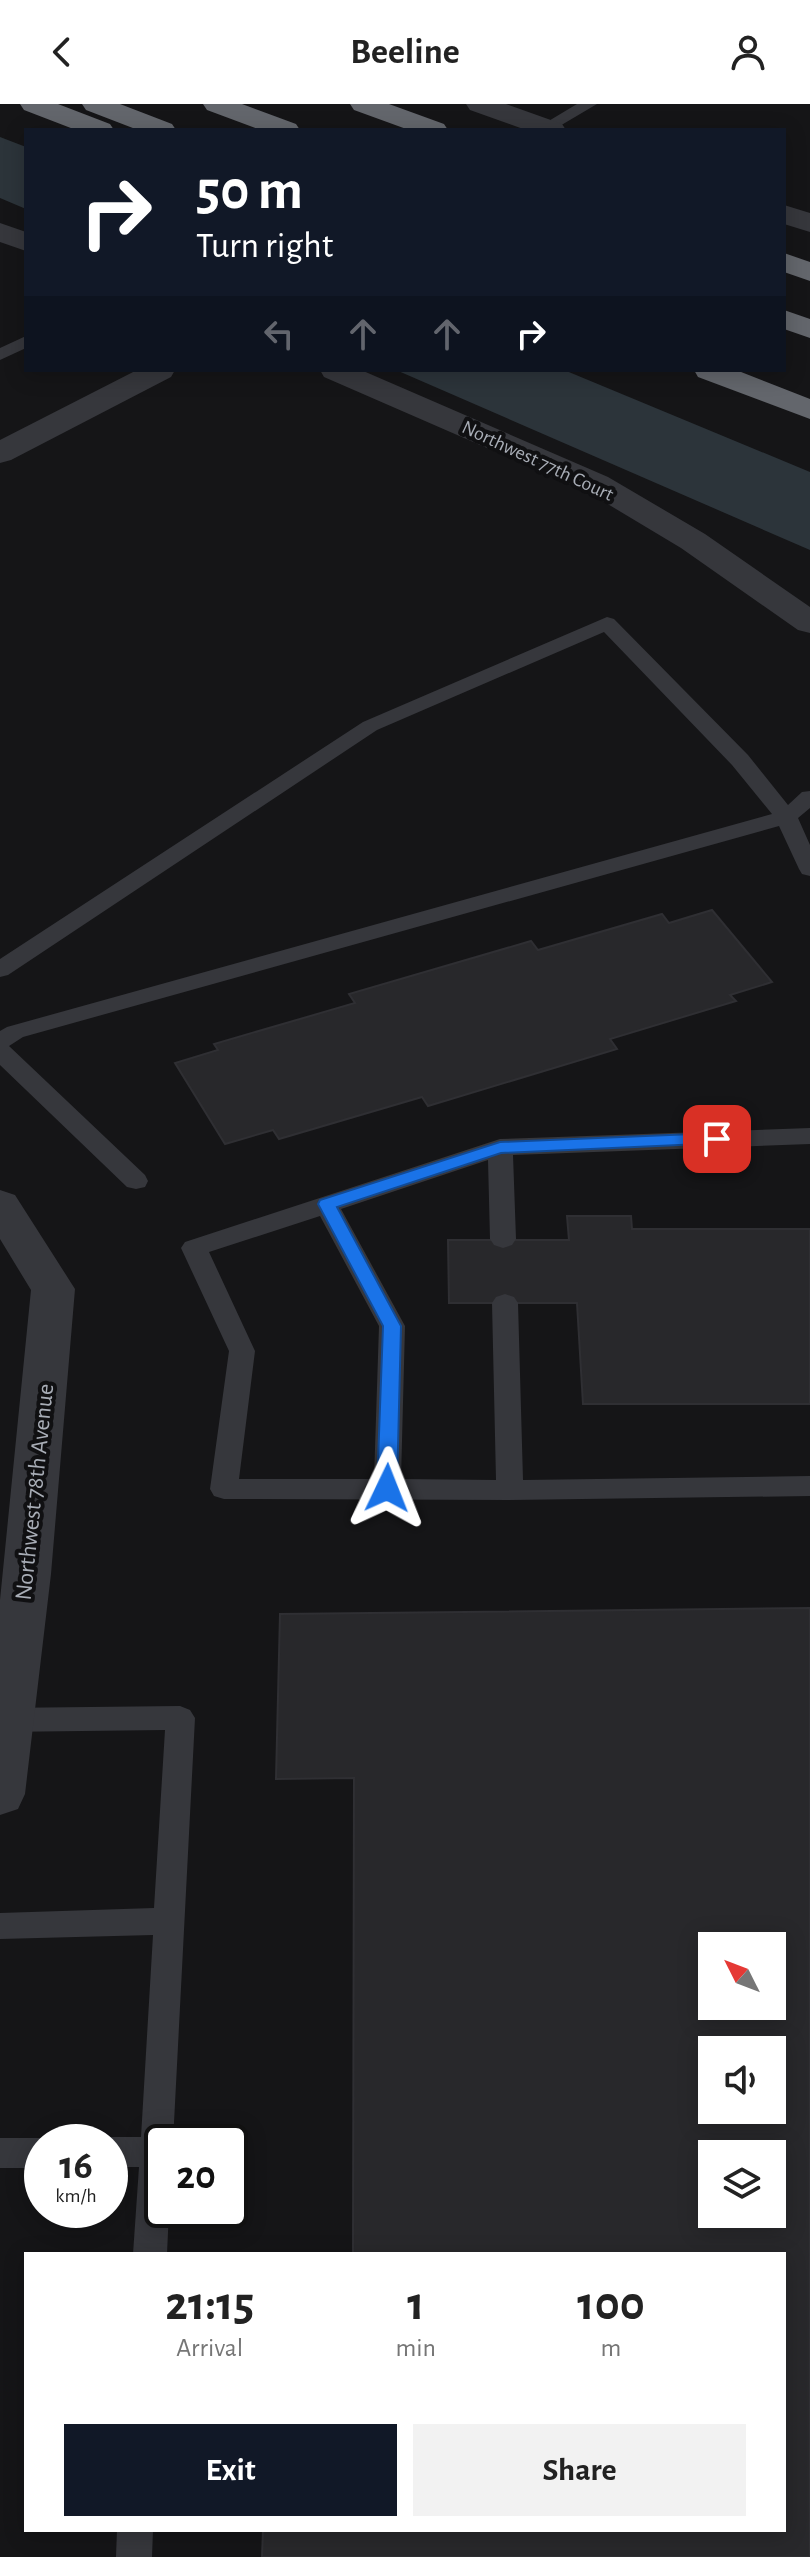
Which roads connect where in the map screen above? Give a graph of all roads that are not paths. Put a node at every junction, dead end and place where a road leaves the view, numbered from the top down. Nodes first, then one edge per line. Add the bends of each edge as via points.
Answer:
1 (34, 104) edge
2 (96, 104) edge
3 (217, 104) edge
4 (364, 104) edge
5 (480, 104) edge
6 (589, 104) edge
7 (95, 128) edge
8 (157, 128) edge
9 (281, 128) edge
10 (429, 128) edge
11 (545, 128) edge
12 (550, 128) edge
13 (786, 215) edge
14 (810, 223) edge
15 (0, 232) edge
16 (24, 241) edge
17 (786, 262) edge
18 (810, 270) edge
19 (786, 320) edge
20 (0, 327) edge
21 (810, 329) edge
22 (24, 339) edge
23 (24, 341) edge
24 (0, 355) edge
25 (156, 372) edge
26 (340, 372) edge
27 (714, 372) edge
28 (786, 372) edge
29 (810, 381) edge
30 (810, 410) edge
31 (0, 453) edge
32 (810, 623) edge
33 (810, 797) edge
34 (786, 817) junction
35 (810, 822) edge
36 (810, 869) edge
37 (0, 970) edge
38 (0, 1041) edge
39 (0, 1051) edge
40 (810, 1136) edge
41 (500, 1147) junction
42 (136, 1181) dead end
43 (326, 1204) junction
44 (0, 1205) edge
45 (503, 1239) dead end
46 (12, 1246) edge
47 (505, 1303) dead end
48 (810, 1486) edge
49 (387, 1488) junction
50 (510, 1490) junction
51 (4, 1720) edge
52 (0, 1794) edge
53 (169, 1921) junction
54 (0, 1926) edge
55 (158, 2124) edge
56 (0, 2153) edge
57 (24, 2153) edge
58 (152, 2228) edge
59 (150, 2252) edge
60 (135, 2532) edge
61 (134, 2557) edge

1 - 7 highway
2 - 8 highway
3 - 9 highway
4 - 10 highway
5 - 11 street
6 - 12 lane
13 - 14 street
15 - 16 street
17 - 18 highway
19 - 21 highway
20 - 22 lane
23 - 24 lane
25 - 31 street
26 - 32 street, Northwest 77th Court via 597,484 693,541
27 - 30 highway
28 - 29 highway
33 - 34 lane
34 - 35 lane
34 - 36 lane
34 - 37 lane via 740,760 607,623 370,726
34 - 38 lane via 15,1032
39 - 42 lane
40 - 41 lane
41 - 43 lane
41 - 45 lane
43 - 49 lane via 392,1326
43 - 49 lane via 194,1248 242,1351 224,1489
44 - 46 street, Northwest 78th Avenue
46 - 51 street, Northwest 78th Avenue via 53,1289 27,1574
47 - 50 lane
48 - 50 lane
49 - 50 lane
51 - 52 street, Northwest 78th Avenue
51 - 53 lane via 180,1718
53 - 54 lane
53 - 55 lane
56 - 57 lane
58 - 59 lane
60 - 61 lane

